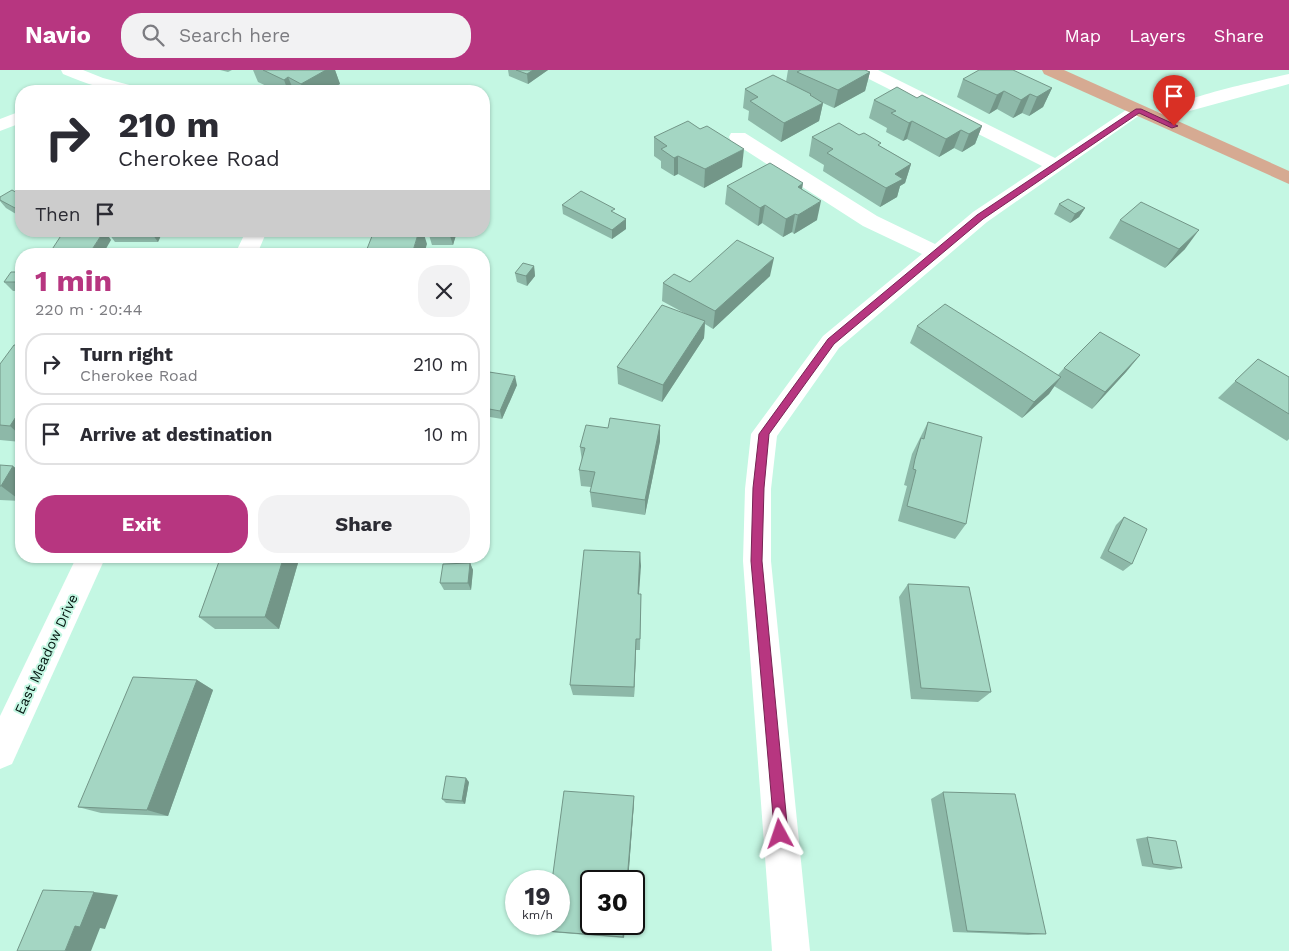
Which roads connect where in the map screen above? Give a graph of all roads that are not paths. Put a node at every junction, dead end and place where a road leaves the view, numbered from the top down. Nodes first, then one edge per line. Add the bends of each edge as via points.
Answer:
1 (69, 70) edge
2 (1050, 70) edge
3 (867, 71) edge
4 (1289, 79) edge
5 (97, 82) junction
6 (90, 85) edge
7 (108, 85) edge
8 (1149, 115) junction
9 (15, 119) edge
10 (0, 126) edge
11 (738, 137) dead end
12 (1056, 166) junction
13 (1289, 178) edge
14 (937, 253) junction
15 (89, 563) edge
16 (0, 752) edge
17 (791, 951) edge

1 - 5 street
2 - 8 main road
3 - 12 street
4 - 8 street
5 - 6 street
5 - 7 street
8 - 12 street
8 - 13 main road
9 - 10 street
11 - 14 street via 870,221
12 - 14 street via 980,217
14 - 17 street via 831,342 764,434 758,488 756,561
15 - 16 street, East Meadow Drive

